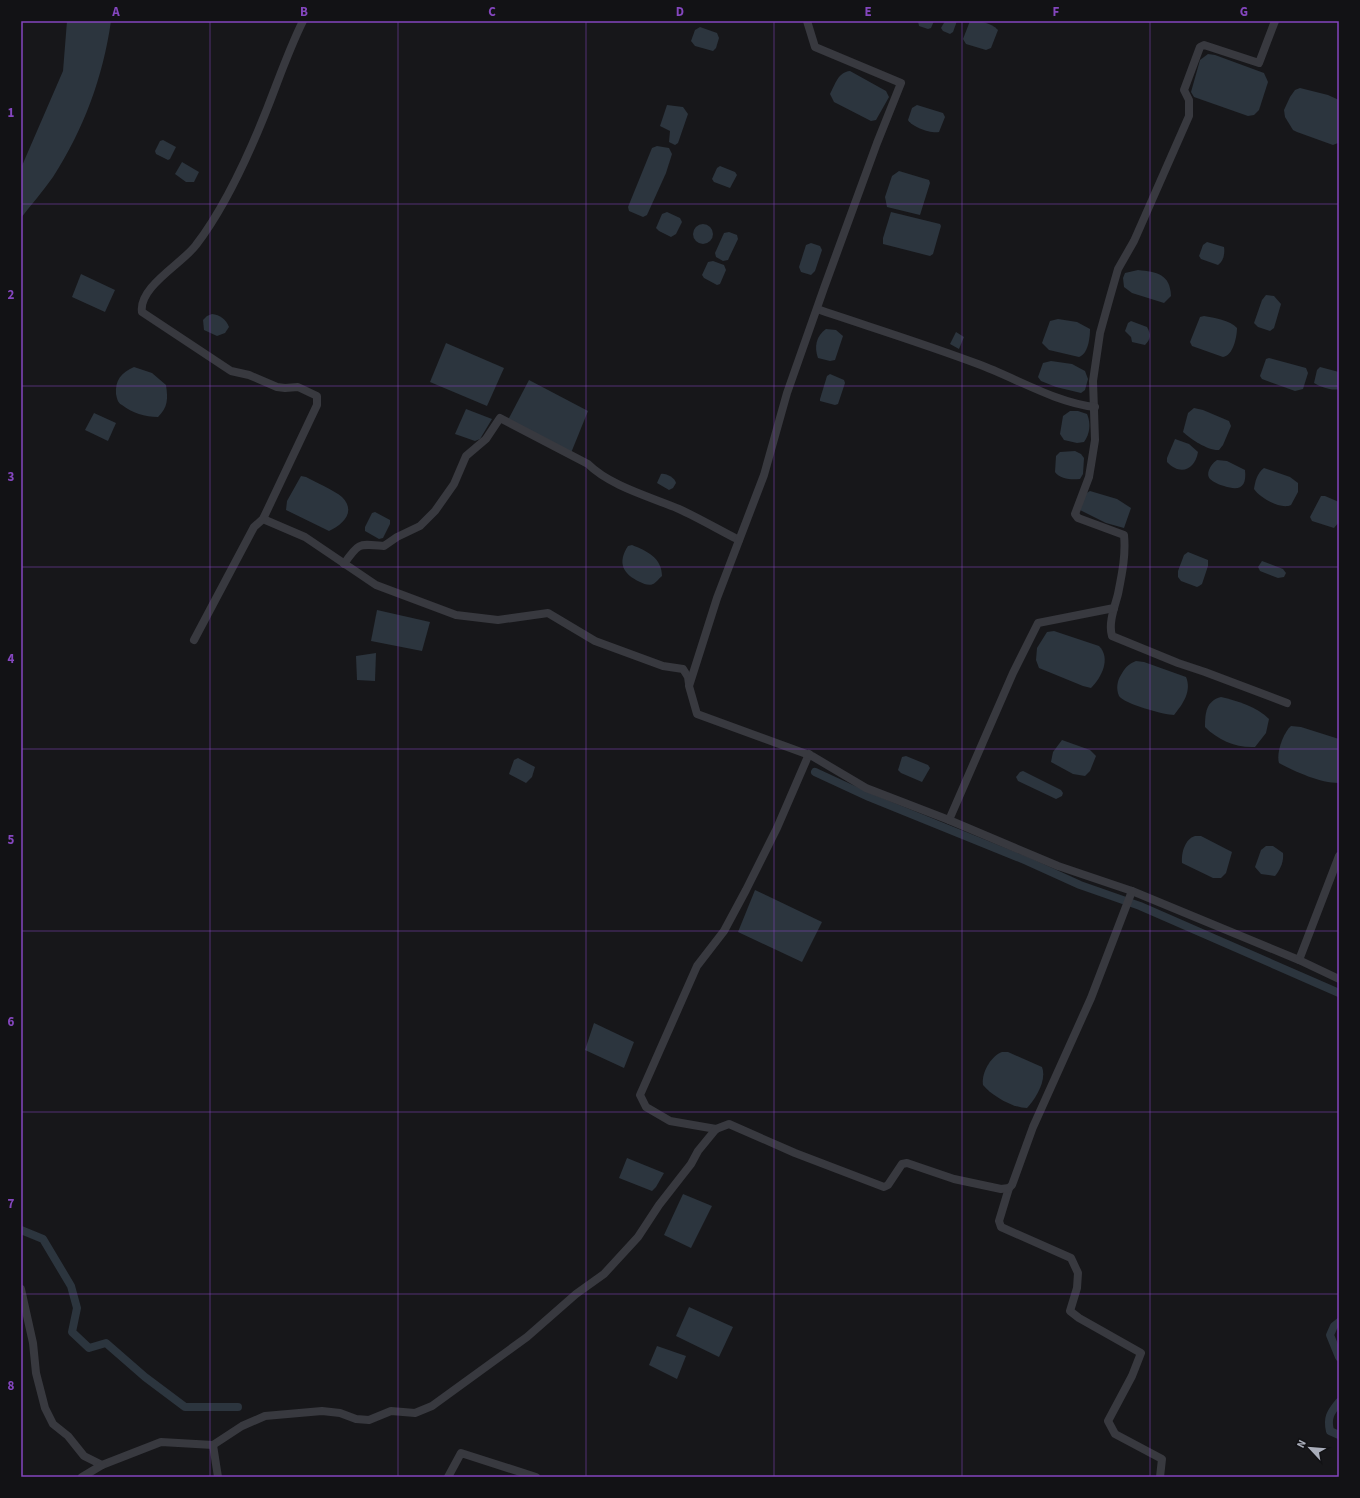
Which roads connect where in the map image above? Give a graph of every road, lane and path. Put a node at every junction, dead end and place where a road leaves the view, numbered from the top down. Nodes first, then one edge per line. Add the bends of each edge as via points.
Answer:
1 (302, 21) edge
2 (807, 21) edge
3 (1275, 21) edge
4 (817, 309) junction
5 (1095, 407) junction
6 (264, 519) junction
7 (739, 540) junction
8 (344, 564) junction
9 (1114, 608) junction
10 (194, 640) dead end
11 (689, 686) junction
12 (1287, 703) dead end
13 (809, 754) junction
14 (949, 820) junction
15 (1339, 856) edge
16 (1131, 893) junction
17 (1299, 960) junction
18 (1339, 979) edge
19 (716, 1129) junction
20 (1009, 1188) junction
21 (21, 1289) edge
22 (213, 1446) junction
23 (102, 1466) junction
24 (82, 1477) edge
25 (218, 1477) edge
26 (448, 1477) edge
27 (536, 1477) edge
28 (1160, 1477) edge

1 - 6 street via 244,159 211,225 188,255 164,274 151,289 141,306 142,312 231,371 249,375 277,387 298,387 317,396 317,406
2 - 4 street via 815,47 901,84 874,150
3 - 5 street via 1259,63 1204,45 1200,47 1184,90 1189,100 1189,116 1134,241 1118,269 1095,361
4 - 5 street via 977,364 1054,396
4 - 7 street via 787,393 764,475
5 - 9 street via 1089,477 1075,514 1078,518 1124,535 1126,552
6 - 8 street via 305,537
6 - 10 street via 254,527
7 - 8 street via 678,509 619,484 588,464 500,418 486,439 466,456 446,496 420,526 384,546 362,544
7 - 11 street via 717,598
8 - 11 street via 376,585 456,615 498,620 548,613 595,641 663,666 683,669 688,677
9 - 12 street via 1112,636
9 - 14 street via 1038,623 1013,673
11 - 13 street via 697,714
13 - 14 street via 866,788
13 - 19 street via 743,897 724,931 697,966 640,1095 646,1107 670,1120
14 - 16 street via 1058,866
15 - 17 street
16 - 17 street
16 - 20 street via 1091,998 1033,1127
17 - 18 street
19 - 20 street via 729,1124 796,1153 884,1186 888,1185 902,1164 907,1163 954,1179 1001,1189
19 - 22 street via 638,1237 604,1274 576,1294 526,1337 432,1406 415,1413 391,1410 369,1420 322,1411 265,1416 242,1426
20 - 28 street via 999,1221 1001,1227 1071,1258 1078,1273 1077,1288 1070,1311 1141,1353 1108,1421 1115,1434 1162,1459
21 - 23 street via 45,1408 53,1424 68,1436 84,1456
22 - 23 street via 161,1442
22 - 25 street
23 - 24 street
26 - 27 street via 461,1453

